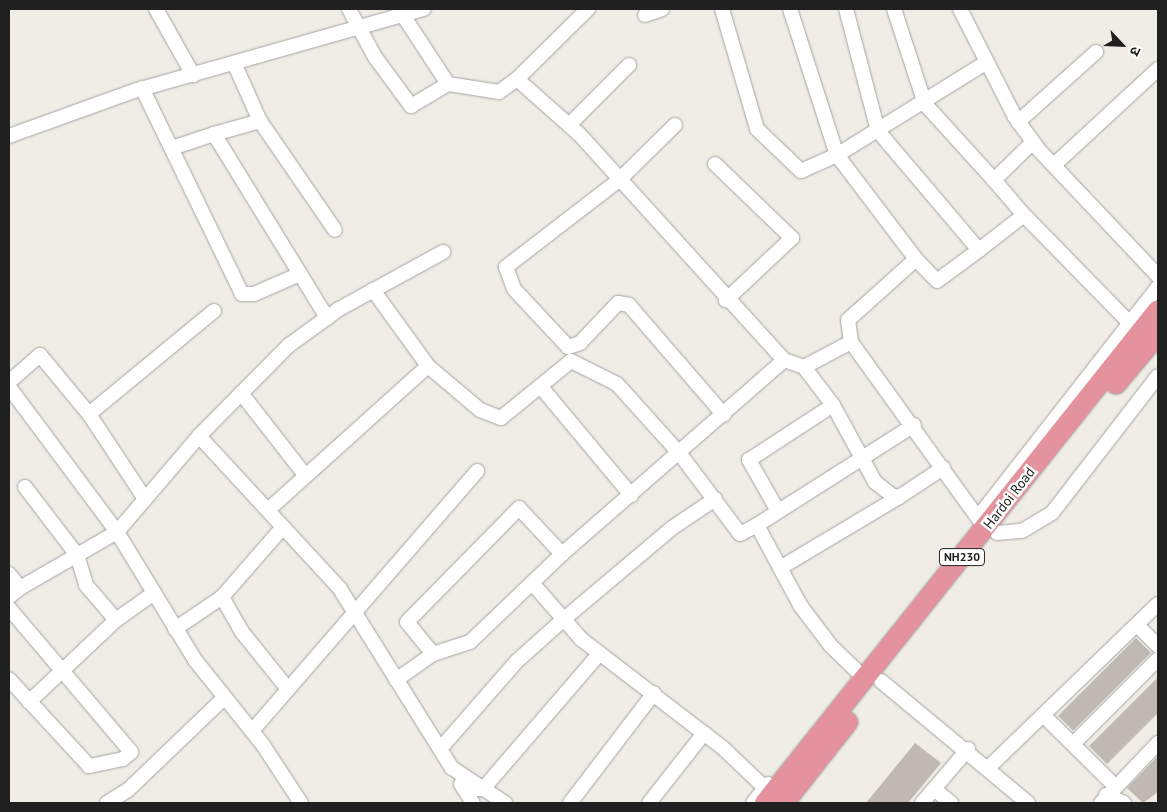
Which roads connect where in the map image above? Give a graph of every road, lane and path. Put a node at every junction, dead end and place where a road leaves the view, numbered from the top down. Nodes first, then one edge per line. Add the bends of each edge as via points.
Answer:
1 (156, 9) edge
2 (349, 9) edge
3 (424, 9) edge
4 (588, 9) edge
5 (662, 9) edge
6 (722, 9) edge
7 (790, 9) edge
8 (846, 9) edge
9 (894, 9) edge
10 (960, 9) edge
11 (401, 12) edge
12 (645, 15) dead end
13 (360, 28) junction
14 (1096, 52) dead end
15 (987, 62) junction
16 (235, 65) junction
17 (629, 65) dead end
18 (1158, 69) edge
19 (193, 75) junction
20 (517, 79) junction
21 (448, 84) junction
22 (142, 88) junction
23 (924, 104) junction
24 (260, 121) junction
25 (1018, 122) junction
26 (569, 125) junction
27 (675, 125) dead end
28 (878, 131) junction
29 (214, 134) junction
30 (9, 136) edge
31 (1033, 142) junction
32 (172, 148) junction
33 (837, 155) junction
34 (715, 164) dead end
35 (1054, 165) junction
36 (619, 180) junction
37 (994, 180) junction
38 (1024, 215) junction
39 (334, 230) dead end
40 (980, 250) junction
41 (443, 252) dead end
42 (916, 259) junction
43 (298, 275) junction
44 (1158, 276) edge
45 (1158, 287) edge
46 (373, 290) junction
47 (726, 300) junction
48 (1158, 310) edge
49 (214, 311) dead end
50 (327, 318) junction
51 (1127, 326) junction
52 (1158, 334) edge
53 (851, 342) junction
54 (1128, 348) junction
55 (784, 360) junction
56 (428, 366) junction
57 (804, 367) junction
58 (1158, 376) edge
59 (9, 382) edge
60 (541, 386) junction
61 (9, 387) edge
62 (241, 394) junction
63 (832, 405) junction
64 (89, 414) junction
65 (724, 415) junction
66 (914, 425) junction
67 (199, 436) junction
68 (680, 454) junction
69 (863, 457) junction
70 (943, 468) junction
71 (478, 471) dead end
72 (305, 475) junction
73 (25, 487) dead end
74 (631, 495) junction
75 (899, 497) junction
76 (145, 499) junction
77 (715, 499) junction
78 (268, 510) junction
79 (778, 511) junction
80 (756, 525) junction
81 (987, 525) junction
82 (283, 527) junction
83 (117, 532) junction
84 (562, 554) junction
85 (78, 555) junction
86 (780, 568) junction
87 (9, 574) edge
88 (532, 583) junction
89 (14, 592) edge
90 (154, 593) junction
91 (222, 597) junction
92 (1158, 604) edge
93 (9, 608) edge
94 (355, 613) junction
95 (564, 619) junction
96 (116, 620) junction
97 (1137, 625) junction
98 (176, 628) junction
99 (1158, 646) edge
100 (600, 653) junction
101 (432, 654) junction
102 (1158, 659) edge
103 (64, 670) junction
104 (870, 676) junction
105 (9, 679) edge
106 (396, 680) junction
107 (288, 689) junction
108 (654, 693) junction
109 (225, 697) junction
110 (29, 702) junction
111 (1043, 715) junction
112 (252, 731) junction
113 (704, 733) junction
114 (1158, 743) edge
115 (1073, 744) junction
116 (968, 749) junction
117 (440, 750) junction
118 (452, 768) junction
119 (988, 768) junction
120 (464, 788) junction
121 (483, 789) junction
122 (934, 789) junction
123 (1107, 794) edge
124 (765, 795) edge
125 (107, 803) edge
126 (301, 803) edge
127 (473, 803) edge
128 (505, 803) edge
129 (570, 803) edge
130 (649, 803) edge
131 (753, 803) edge
132 (784, 803) edge
133 (922, 803) edge
134 (951, 803) edge
135 (1028, 803) edge
136 (1124, 803) edge

1 - 19 street
2 - 13 street
3 - 11 street
4 - 20 street
5 - 12 street
6 - 33 street via 756,129 801,171
7 - 33 street
8 - 28 street
9 - 23 street
10 - 15 street
11 - 13 street
11 - 21 street
13 - 16 street
13 - 21 street via 411,106
14 - 25 street
15 - 23 street
15 - 25 street
16 - 19 street
16 - 24 street
17 - 26 street
18 - 35 street
19 - 22 street
20 - 21 street via 499,92
20 - 26 street
22 - 30 street
22 - 32 street
23 - 28 street
23 - 37 street
24 - 29 street
24 - 39 street
25 - 31 street
26 - 36 street
27 - 36 street
28 - 33 street
28 - 40 street
29 - 32 street
29 - 43 street
31 - 35 street
31 - 37 street
32 - 43 street via 242,294 254,294
33 - 42 street
34 - 47 street via 792,238
35 - 44 street
36 - 47 street
36 - 65 street via 506,267 514,290 568,347 580,343 618,303 629,306
37 - 38 street
38 - 40 street
38 - 51 street via 1126,320
40 - 42 street via 937,281
41 - 46 street
42 - 53 street via 848,320
43 - 50 street
45 - 51 street
46 - 50 street
46 - 56 street
47 - 55 street
48 - 54 highway, Hardoi Road / NH230
49 - 64 street
50 - 62 street via 288,346
51 - 54 street
51 - 81 street
52 - 81 highway, Hardoi Road / NH230
53 - 57 street
53 - 66 street
54 - 81 highway, Hardoi Road / NH230
55 - 57 street
55 - 65 street
56 - 60 street via 480,410 501,418
56 - 72 street
57 - 63 street
58 - 81 street via 1052,513 1022,531
59 - 64 street via 40,356
60 - 68 street via 571,361 617,384
60 - 74 street
61 - 83 street
62 - 67 street
62 - 72 street
63 - 69 street
63 - 79 street via 749,460
64 - 76 street
65 - 68 street
66 - 69 street
66 - 70 street
67 - 76 street
67 - 78 street
68 - 74 street
68 - 77 street
69 - 75 street via 875,482
69 - 79 street
70 - 75 street
70 - 81 street
71 - 94 street
72 - 78 street
73 - 85 street
74 - 84 street
75 - 86 street
76 - 83 street
77 - 80 street via 740,534
77 - 95 street via 672,528
78 - 82 street
79 - 80 street
80 - 86 street
81 - 104 highway, Hardoi Road / NH230
82 - 91 street
82 - 94 street via 340,589
83 - 85 street
83 - 90 street
84 - 88 street
84 - 101 street via 519,508 407,622
85 - 89 street
85 - 96 street via 86,585
86 - 104 street via 831,646
87 - 89 street
88 - 95 street
88 - 101 street via 470,642
90 - 96 street
90 - 98 street
91 - 98 street
91 - 107 street via 242,632
92 - 97 street
93 - 103 street
94 - 106 street
94 - 107 street
95 - 100 street
95 - 117 street via 517,661
96 - 103 street
97 - 99 street
97 - 111 street
98 - 109 street
100 - 108 street
100 - 121 street
101 - 106 street
102 - 115 street
103 - 110 street
103 - 110 street via 131,752 115,762 89,766
104 - 116 street
104 - 124 highway, Hardoi Road / NH230
104 - 132 highway, Hardoi Road / NH230
105 - 110 street
106 - 117 street
107 - 112 street
108 - 113 street
108 - 129 street
109 - 112 street
109 - 125 street via 128,790
111 - 115 street
111 - 119 street
112 - 126 street
113 - 124 street
113 - 130 street
114 - 123 street
115 - 123 street
116 - 119 street
116 - 122 street
117 - 118 street
118 - 120 street
118 - 121 street
119 - 135 street
120 - 121 street
120 - 127 street
121 - 128 street
122 - 133 street
122 - 134 street
123 - 136 street
124 - 131 street

